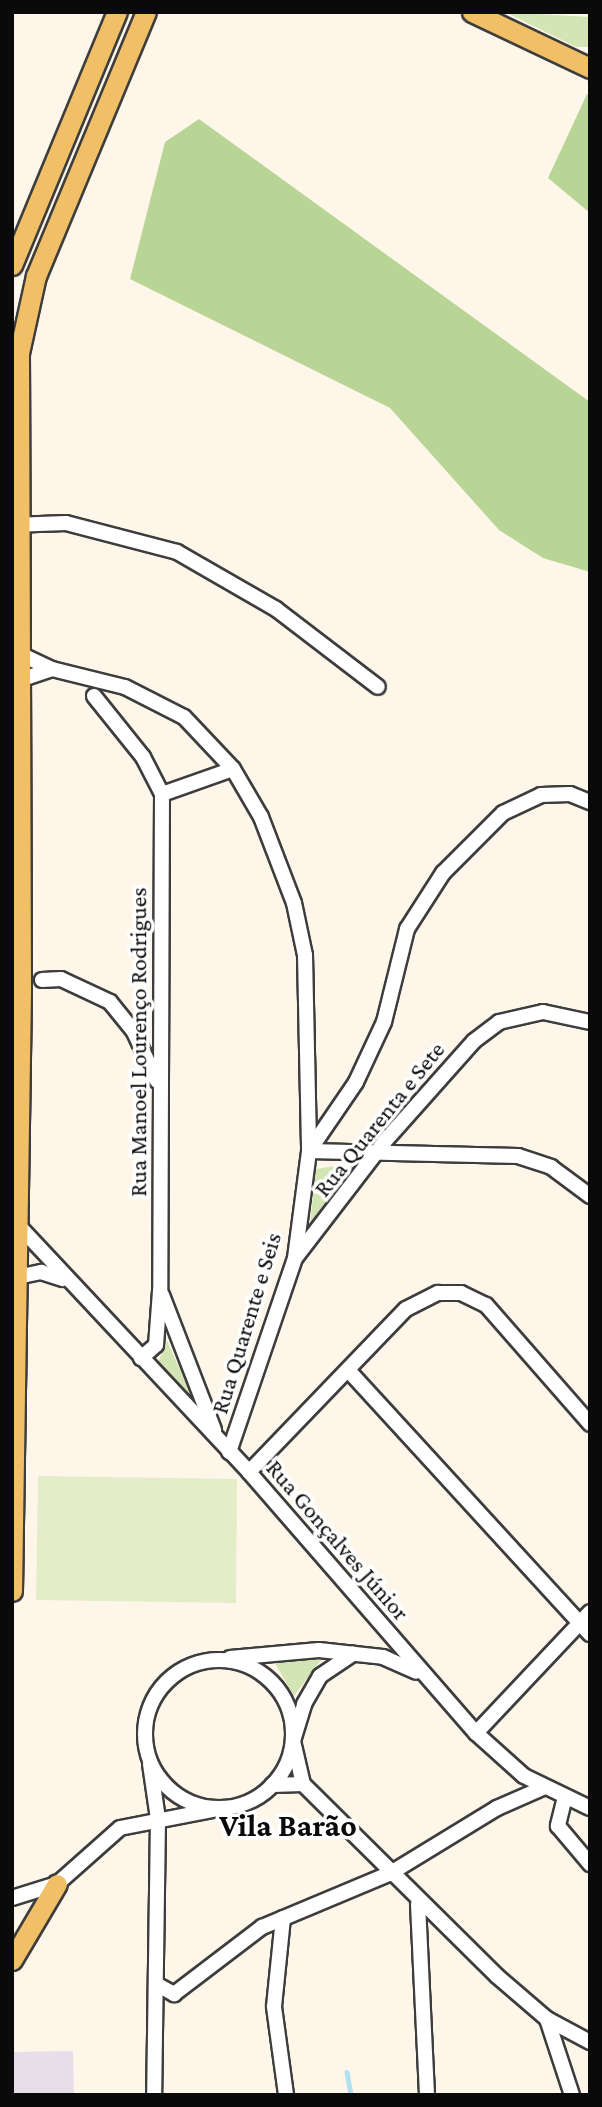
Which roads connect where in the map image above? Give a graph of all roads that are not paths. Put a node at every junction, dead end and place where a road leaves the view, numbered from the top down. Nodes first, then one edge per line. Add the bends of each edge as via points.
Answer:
1 (117, 12) edge
2 (146, 12) edge
3 (471, 12) edge
4 (491, 12) edge
5 (590, 54) edge
6 (590, 68) edge
7 (12, 265) edge
8 (23, 523) edge
9 (20, 654) junction
10 (52, 668) junction
11 (73, 672) junction
12 (97, 678) junction
13 (17, 681) edge
14 (378, 687) dead end
15 (94, 696) junction
16 (233, 769) junction
17 (162, 794) junction
18 (590, 802) edge
19 (20, 967) junction
20 (42, 980) junction
21 (21, 989) junction
22 (590, 1022) edge
23 (12, 1031) edge
24 (161, 1039) junction
25 (141, 1045) junction
26 (161, 1094) junction
27 (19, 1123) junction
28 (309, 1150) junction
29 (378, 1152) junction
30 (590, 1196) edge
31 (19, 1226) junction
32 (295, 1258) junction
33 (15, 1278) edge
34 (67, 1281) junction
35 (160, 1291) junction
36 (141, 1359) junction
37 (348, 1370) junction
38 (590, 1424) edge
39 (218, 1440) junction
40 (229, 1452) junction
41 (248, 1472) junction
42 (12, 1591) edge
43 (590, 1612) edge
44 (585, 1629) edge
45 (353, 1654) junction
46 (209, 1661) junction
47 (431, 1683) junction
48 (475, 1733) junction
49 (146, 1741) junction
50 (293, 1741) junction
51 (303, 1784) junction
52 (272, 1785) junction
53 (545, 1787) junction
54 (565, 1797) junction
55 (232, 1807) junction
56 (590, 1808) edge
57 (158, 1819) junction
58 (590, 1864) edge
59 (388, 1874) junction
60 (57, 1884) junction
61 (12, 1898) edge
62 (418, 1904) junction
63 (283, 1918) junction
64 (12, 1960) edge
65 (156, 1984) junction
66 (547, 2019) junction
67 (590, 2042) edge
68 (154, 2095) edge
69 (286, 2095) edge
70 (427, 2095) edge
71 (572, 2095) edge

1 - 7 main road
2 - 8 main road via 25,314 16,394 18,503
3 - 6 main road
4 - 5 main road
8 - 9 main road
8 - 14 street via 111,532 213,569
9 - 10 street
9 - 13 main road
10 - 11 street
10 - 13 street
11 - 12 street
11 - 15 street, Rua Manoel Lourenço Rodrigues
12 - 15 street
12 - 16 street via 184,717
13 - 19 main road
15 - 17 street, Rua Manoel Lourenço Rodrigues via 143,757
16 - 17 street
16 - 28 street via 281,864 305,955
17 - 24 street, Rua Manoel Lourenço Rodrigues
18 - 28 street, Rua Quarente e Seis via 570,794 527,799 481,831 443,873 407,929 383,1022 356,1082
19 - 20 street
19 - 21 main road
20 - 21 street
20 - 25 street via 61,979 110,1002
21 - 27 main road
22 - 29 street, Rua Quarenta e Sete via 543,1012 499,1022 423,1094
23 - 27 main road via 13,1104
24 - 25 street via 155,1046
24 - 26 street, Rua Manoel Lourenço Rodrigues
25 - 26 street
26 - 35 street, Rua Manoel Lourenço Rodrigues
27 - 31 main road
28 - 29 street
28 - 32 street, Rua Quarente e Seis
29 - 30 street via 518,1156 551,1167
29 - 32 street, Rua Quarenta e Sete
31 - 33 main road
31 - 34 street, Rua Gonçalves Júnior
32 - 40 street, Rua Quarente e Seis
33 - 34 street via 41,1272
33 - 42 main road
34 - 36 street, Rua Gonçalves Júnior
35 - 36 street, Rua Manoel Lourenço Rodrigues via 156,1345
35 - 39 street, Rua Manoel Lourenço Rodrigues
36 - 39 street, Rua Gonçalves Júnior
37 - 38 street via 414,1302 461,1293 485,1305
37 - 41 street
37 - 44 street
39 - 40 street, Rua Gonçalves Júnior
40 - 41 street, Rua Gonçalves Júnior
41 - 47 street, Rua Gonçalves Júnior
43 - 44 street
44 - 48 street
45 - 46 street via 277,1651
45 - 47 street via 398,1662
45 - 50 street via 311,1689
46 - 49 street via 183,1670 162,1688 149,1713
46 - 50 street via 238,1663 265,1676 287,1705
47 - 48 street, Rua Gonçalves Júnior
48 - 53 street, Rua Gonçalves Júnior
49 - 55 street via 154,1768 172,1790 196,1804
49 - 57 street
50 - 51 street
50 - 52 street
51 - 52 street
51 - 59 street
52 - 55 street
53 - 54 street, Rua Gonçalves Júnior
53 - 59 street via 497,1808
54 - 56 street, Rua Gonçalves Júnior
54 - 58 street via 558,1826
55 - 57 street
57 - 60 street via 112,1834
57 - 65 street
59 - 62 street
59 - 63 street
60 - 61 street
60 - 64 main road
62 - 66 street
62 - 70 street
63 - 65 street via 174,1994
63 - 69 street via 274,2007
65 - 68 street
66 - 67 street
66 - 71 street

